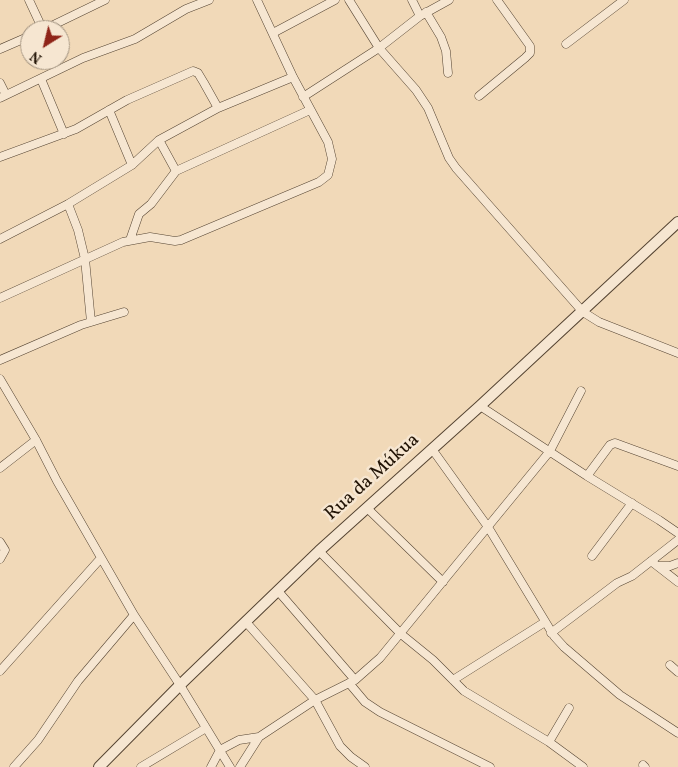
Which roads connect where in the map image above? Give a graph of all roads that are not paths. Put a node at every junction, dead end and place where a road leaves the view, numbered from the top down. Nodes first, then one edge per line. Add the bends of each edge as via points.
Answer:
1 (29, 0) edge
2 (105, 0) edge
3 (209, 0) edge
4 (257, 0) edge
5 (335, 0) edge
6 (349, 0) edge
7 (412, 0) edge
8 (449, 0) edge
9 (497, 0) edge
10 (624, 0) edge
11 (423, 14) junction
12 (38, 20) edge
13 (64, 20) edge
14 (273, 33) junction
15 (20, 40) edge
16 (566, 44) dead end
17 (380, 48) junction
18 (0, 49) edge
19 (70, 62) edge
20 (54, 70) edge
21 (448, 73) dead end
22 (293, 77) junction
23 (41, 79) junction
24 (0, 83) edge
25 (3, 96) edge
26 (479, 96) dead end
27 (303, 97) junction
28 (218, 108) junction
29 (108, 110) junction
30 (310, 110) junction
31 (64, 134) junction
32 (159, 140) junction
33 (0, 157) edge
34 (132, 165) junction
35 (176, 171) junction
36 (68, 204) junction
37 (678, 222) edge
38 (0, 239) edge
39 (130, 240) junction
40 (85, 259) junction
41 (0, 298) edge
42 (124, 312) dead end
43 (582, 312) junction
44 (91, 322) junction
45 (678, 353) edge
46 (0, 360) edge
47 (1, 383) edge
48 (581, 391) dead end
49 (480, 406) junction
50 (36, 440) junction
51 (432, 448) junction
52 (550, 451) junction
53 (678, 466) edge
54 (0, 468) edge
55 (587, 476) junction
56 (632, 503) junction
57 (366, 508) junction
58 (488, 527) junction
59 (678, 534) edge
60 (678, 540) edge
61 (0, 542) edge
62 (319, 551) junction
63 (592, 556) dead end
64 (101, 558) junction
65 (0, 559) edge
66 (651, 561) junction
67 (678, 563) edge
68 (659, 566) junction
69 (443, 582) junction
70 (678, 582) edge
71 (278, 591) junction
72 (134, 616) junction
73 (246, 622) junction
74 (546, 622) junction
75 (551, 633) junction
76 (401, 634) junction
77 (670, 665) dead end
78 (0, 670) edge
79 (678, 672) edge
80 (453, 680) junction
81 (352, 682) junction
82 (180, 685) junction
83 (316, 700) junction
84 (569, 708) dead end
85 (206, 728) junction
86 (678, 733) edge
87 (259, 736) junction
88 (549, 742) junction
89 (220, 750) junction
90 (14, 767) edge
91 (99, 767) edge
92 (141, 767) edge
93 (211, 767) edge
94 (230, 767) edge
95 (240, 767) edge
96 (365, 767) edge
97 (490, 767) edge
98 (583, 767) edge

1 - 12 street
2 - 13 street
3 - 19 street via 186,9 135,39
4 - 14 street
5 - 14 street
6 - 17 street
7 - 11 street
8 - 11 street
9 - 26 street via 530,46 530,53
10 - 16 street
11 - 17 street
11 - 21 street via 441,37
14 - 22 street
15 - 18 street
17 - 27 street
17 - 43 street via 428,108 456,168
20 - 23 street
22 - 27 street
22 - 28 street
23 - 25 street
23 - 31 street
24 - 25 street
27 - 30 street
28 - 29 street via 194,71
28 - 32 street
29 - 31 street
29 - 34 street
30 - 35 street
30 - 39 street via 331,151 330,171 322,180 181,240 150,237
31 - 33 street
32 - 34 street
32 - 35 street
34 - 36 street
35 - 39 street via 152,204 139,214
36 - 38 street
36 - 40 street
37 - 43 street, Rua da Múkua
39 - 40 street
40 - 41 street
40 - 44 street
42 - 44 street
43 - 45 street via 599,322
43 - 49 street, Rua da Múkua
44 - 46 street
47 - 50 street
48 - 52 street
49 - 51 street, Rua da Múkua
49 - 52 street
50 - 54 street
50 - 64 street
51 - 57 street, Rua da Múkua
51 - 58 street
52 - 55 street
52 - 58 street
53 - 55 street via 615,443 610,445
55 - 56 street
56 - 59 street
56 - 63 street
57 - 62 street, Rua da Múkua
57 - 69 street
58 - 69 street
58 - 74 street
60 - 66 street
61 - 65 street via 4,550
62 - 71 street, Rua da Múkua
62 - 76 street
64 - 72 street
64 - 78 street
66 - 68 street
66 - 75 street
67 - 68 street
68 - 70 street
69 - 76 street
71 - 73 street, Rua da Múkua
71 - 81 street
72 - 82 street
72 - 90 street via 78,681 38,740
73 - 82 street, Rua da Múkua
73 - 83 street
74 - 75 street
74 - 80 street
75 - 86 street via 620,694
76 - 80 street
76 - 81 street
77 - 79 street
80 - 88 street via 473,697
81 - 83 street
81 - 97 street via 365,702 380,712
82 - 85 street
82 - 91 street, Rua da Múkua
83 - 87 street
83 - 96 street via 340,746
84 - 88 street
85 - 89 street
85 - 92 street
87 - 89 street via 239,740
87 - 95 street
88 - 98 street
89 - 93 street
89 - 94 street

